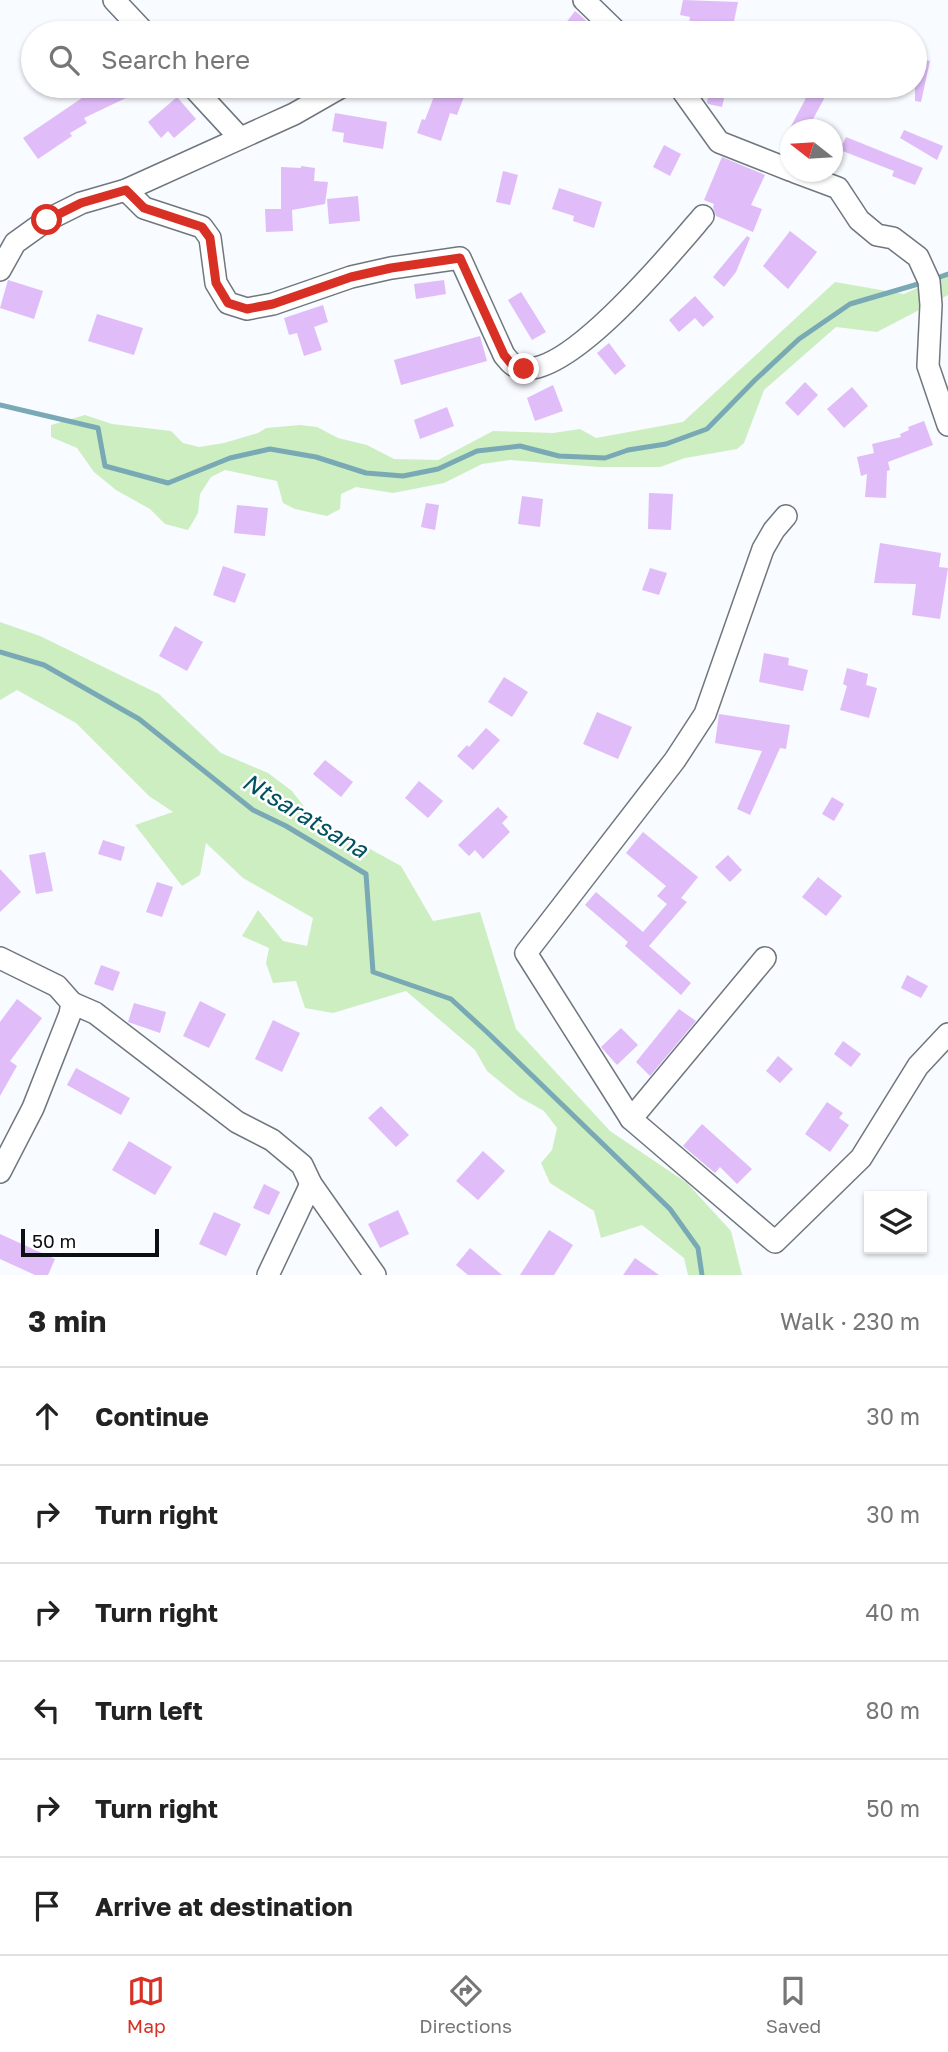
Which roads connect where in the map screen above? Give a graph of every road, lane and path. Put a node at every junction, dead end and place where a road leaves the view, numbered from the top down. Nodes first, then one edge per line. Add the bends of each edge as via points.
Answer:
1 (114, 0) edge
2 (584, 0) edge
3 (134, 21) edge
4 (606, 21) edge
5 (203, 98) edge
6 (321, 98) edge
7 (688, 98) edge
8 (240, 138) junction
9 (780, 166) edge
10 (822, 182) edge
11 (126, 190) junction
12 (703, 216) dead end
13 (0, 270) edge
14 (948, 425) edge
15 (786, 516) dead end
16 (0, 958) edge
17 (765, 958) dead end
18 (72, 1003) junction
19 (948, 1034) edge
20 (631, 1119) junction
21 (0, 1172) edge
22 (311, 1184) junction
23 (268, 1275) edge
24 (375, 1275) edge

1 - 3 street
2 - 4 street
5 - 8 street
6 - 8 street
7 - 9 street via 719,142
8 - 11 street
10 - 14 street via 838,188 859,220 877,235 893,238 918,257 929,281 928,366
11 - 12 street via 144,208 202,227 210,238 216,283 228,303 247,309 351,277 460,258 504,355 513,366 524,369 550,363 593,334
11 - 13 street via 81,203 47,220 15,243
15 - 20 street via 763,550 705,713 675,760 526,953
16 - 18 street via 57,986
17 - 20 street
18 - 21 street via 33,1108
18 - 22 street via 95,1013 237,1122 272,1140 302,1165
19 - 20 street via 918,1066 861,1158 775,1242
22 - 23 street
22 - 24 street

